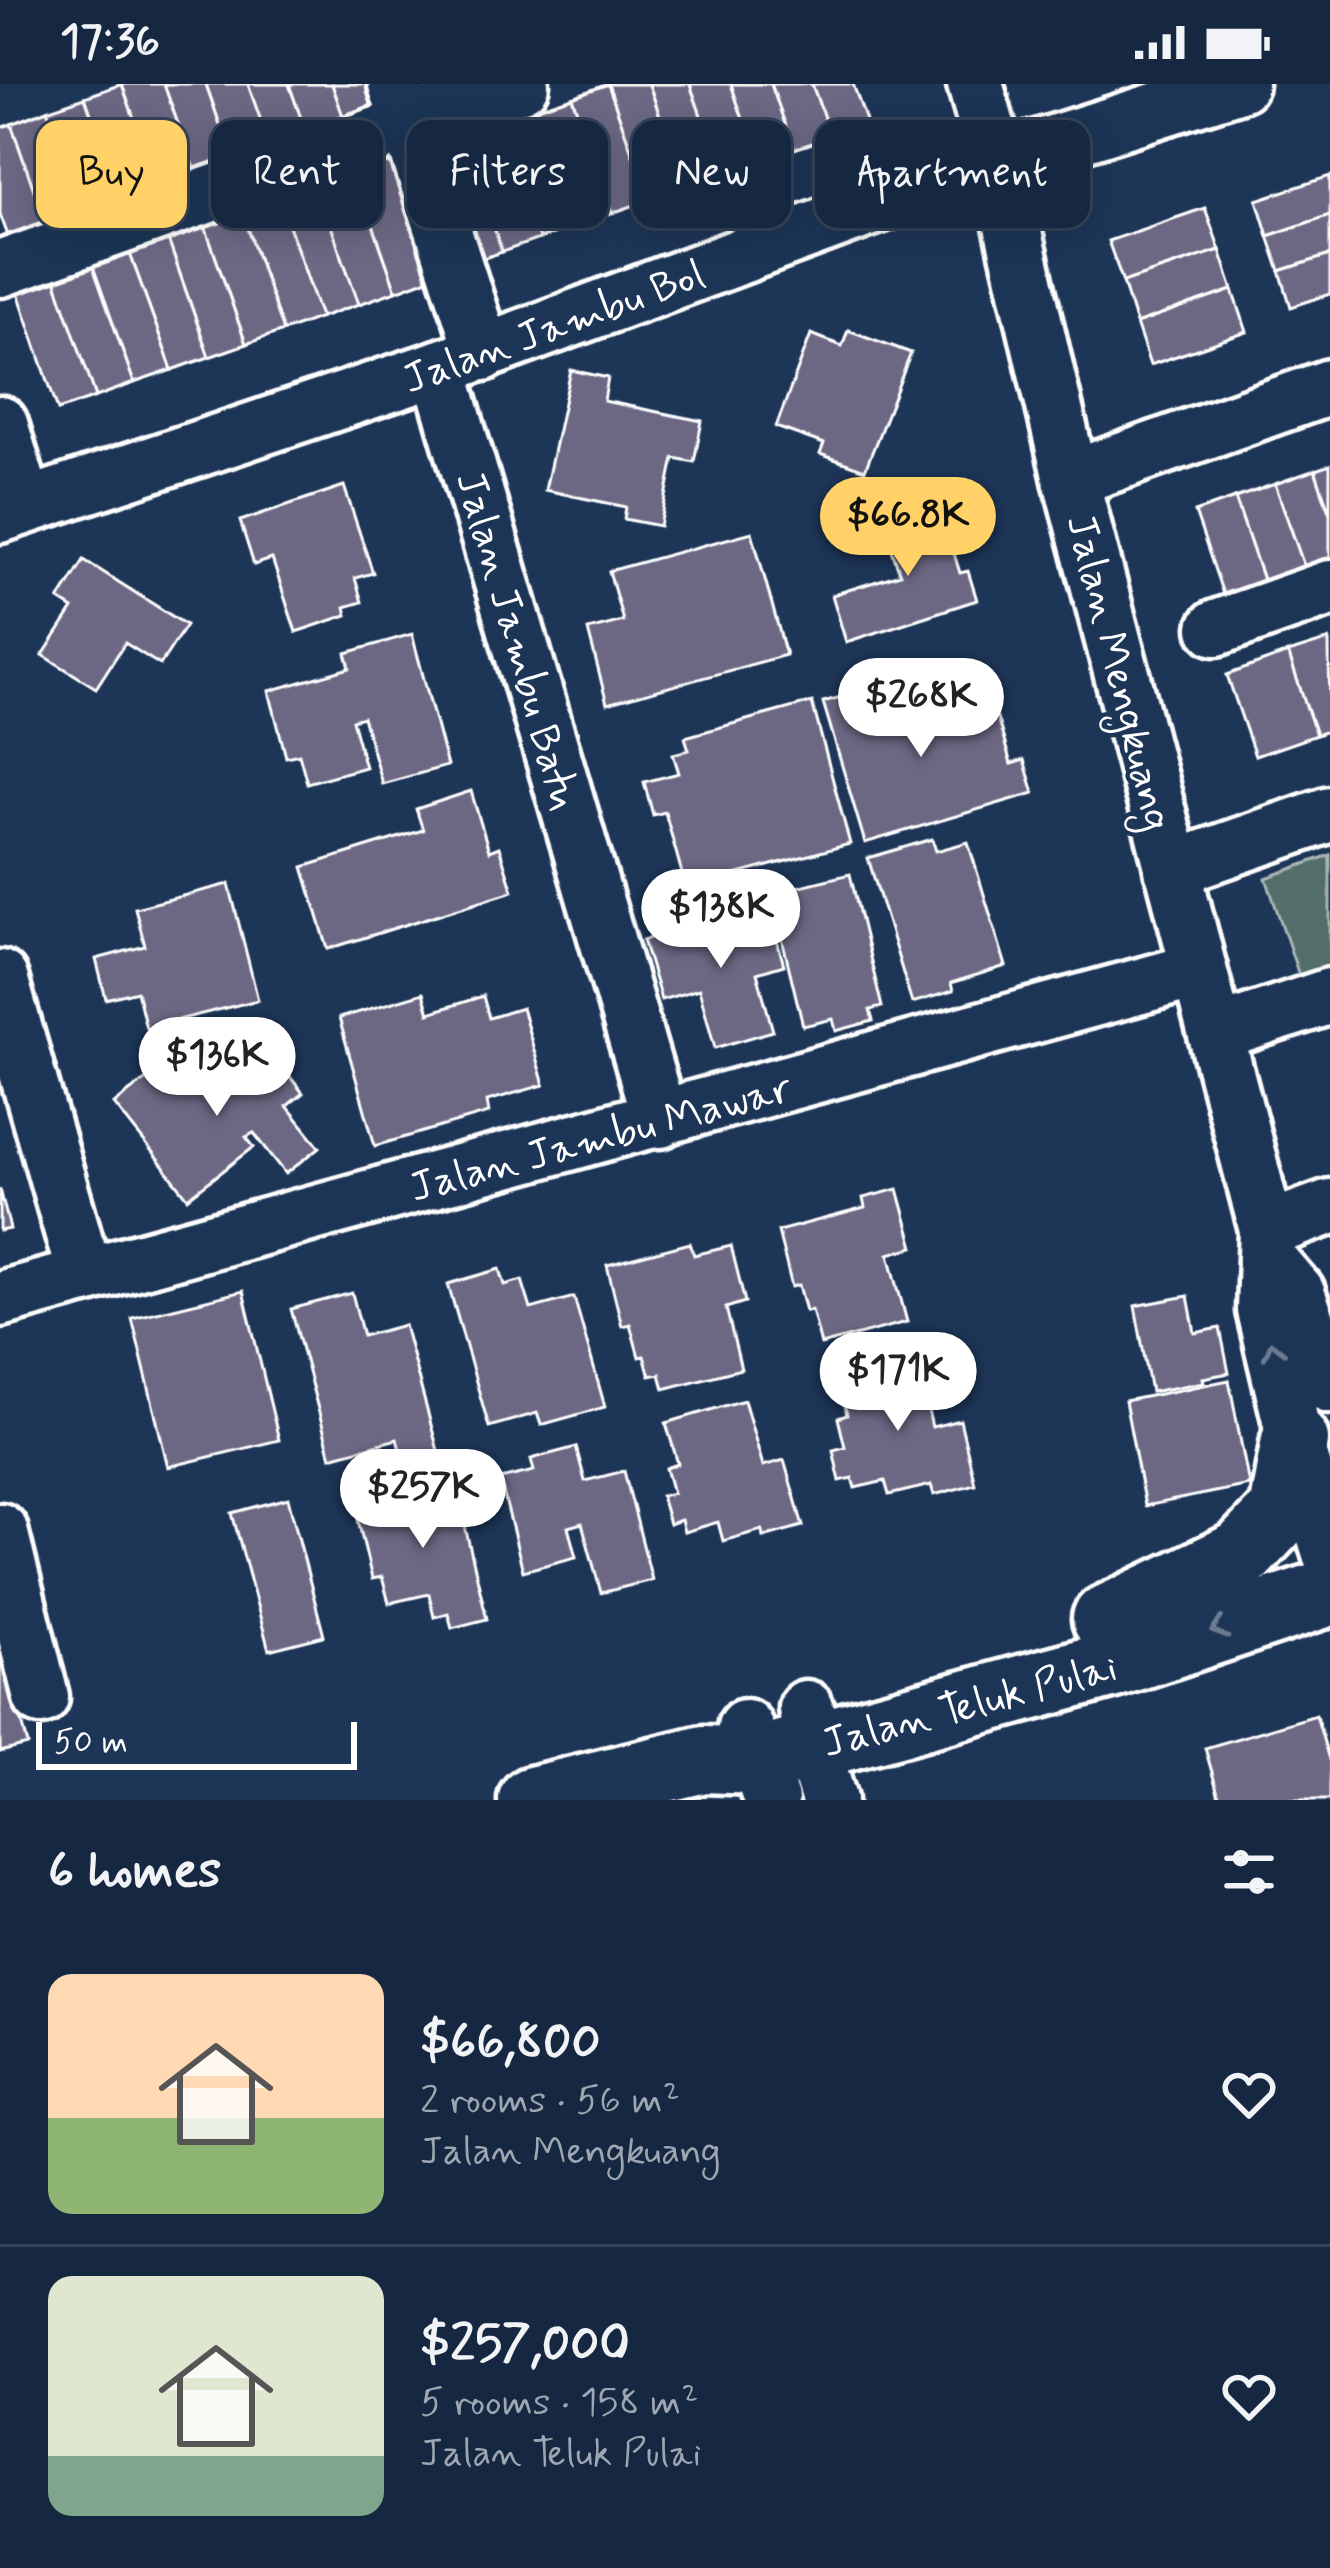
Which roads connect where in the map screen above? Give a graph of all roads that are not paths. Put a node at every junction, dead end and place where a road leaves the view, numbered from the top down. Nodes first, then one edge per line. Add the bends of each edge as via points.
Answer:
1 (521, 84) edge
2 (975, 84) edge
3 (1213, 88) edge
4 (403, 104) edge
5 (985, 120) edge
6 (1090, 129) edge
7 (815, 228) edge
8 (1013, 228) edge
9 (0, 269) edge
10 (461, 360) junction
11 (1330, 387) edge
12 (0, 424) edge
13 (1072, 478) junction
14 (12, 510) edge
15 (1330, 588) edge
16 (1216, 628) dead end
17 (1330, 814) edge
18 (1172, 869) junction
19 (1199, 970) junction
20 (0, 978) edge
21 (1330, 996) edge
22 (1218, 1033) junction
23 (660, 1120) junction
24 (1330, 1207) edge
25 (1268, 1244) junction
26 (85, 1276) junction
27 (0, 1299) edge
28 (1330, 1385) edge
29 (1295, 1440) junction
30 (0, 1532) edge
31 (1329, 1558) edge
32 (1106, 1619) junction
33 (41, 1697) dead end
34 (775, 1757) edge
35 (548, 1798) edge

1 - 4 street
2 - 5 street, Jalan Mengkuang
3 - 6 street, Jalan Jambu Bol
4 - 9 street
4 - 10 street, Jalan Jambu Batu
7 - 10 street, Jalan Jambu Bol
8 - 13 street, Jalan Mengkuang
10 - 14 street, Jalan Jambu Bol
10 - 23 street, Jalan Jambu Batu
11 - 13 street
12 - 14 street
13 - 18 street, Jalan Mengkuang
15 - 16 street
17 - 18 street
18 - 19 street, Jalan Mengkuang
19 - 22 street, Jalan Mengkuang
19 - 23 street, Jalan Jambu Mawar
20 - 26 street
21 - 22 street
22 - 25 street, Jalan Mengkuang
23 - 26 street, Jalan Jambu Mawar
24 - 25 street
25 - 28 street, Jalan Mengkuang via 1298,1293
29 -> 25 street, Jalan Mengkuang via 1264,1310
26 - 27 street, Jalan Jambu Mawar
29 - 31 street, Jalan Mengkuang
29 - 32 main road via 1282,1512 1242,1554
30 - 33 street
31 - 32 main road, Jalan Teluk Pulai
31 -> 34 main road, Jalan Teluk Pulai via 1110,1665
32 - 34 main road, Jalan Teluk Pulai
34 - 35 main road, Jalan Teluk Pulai

